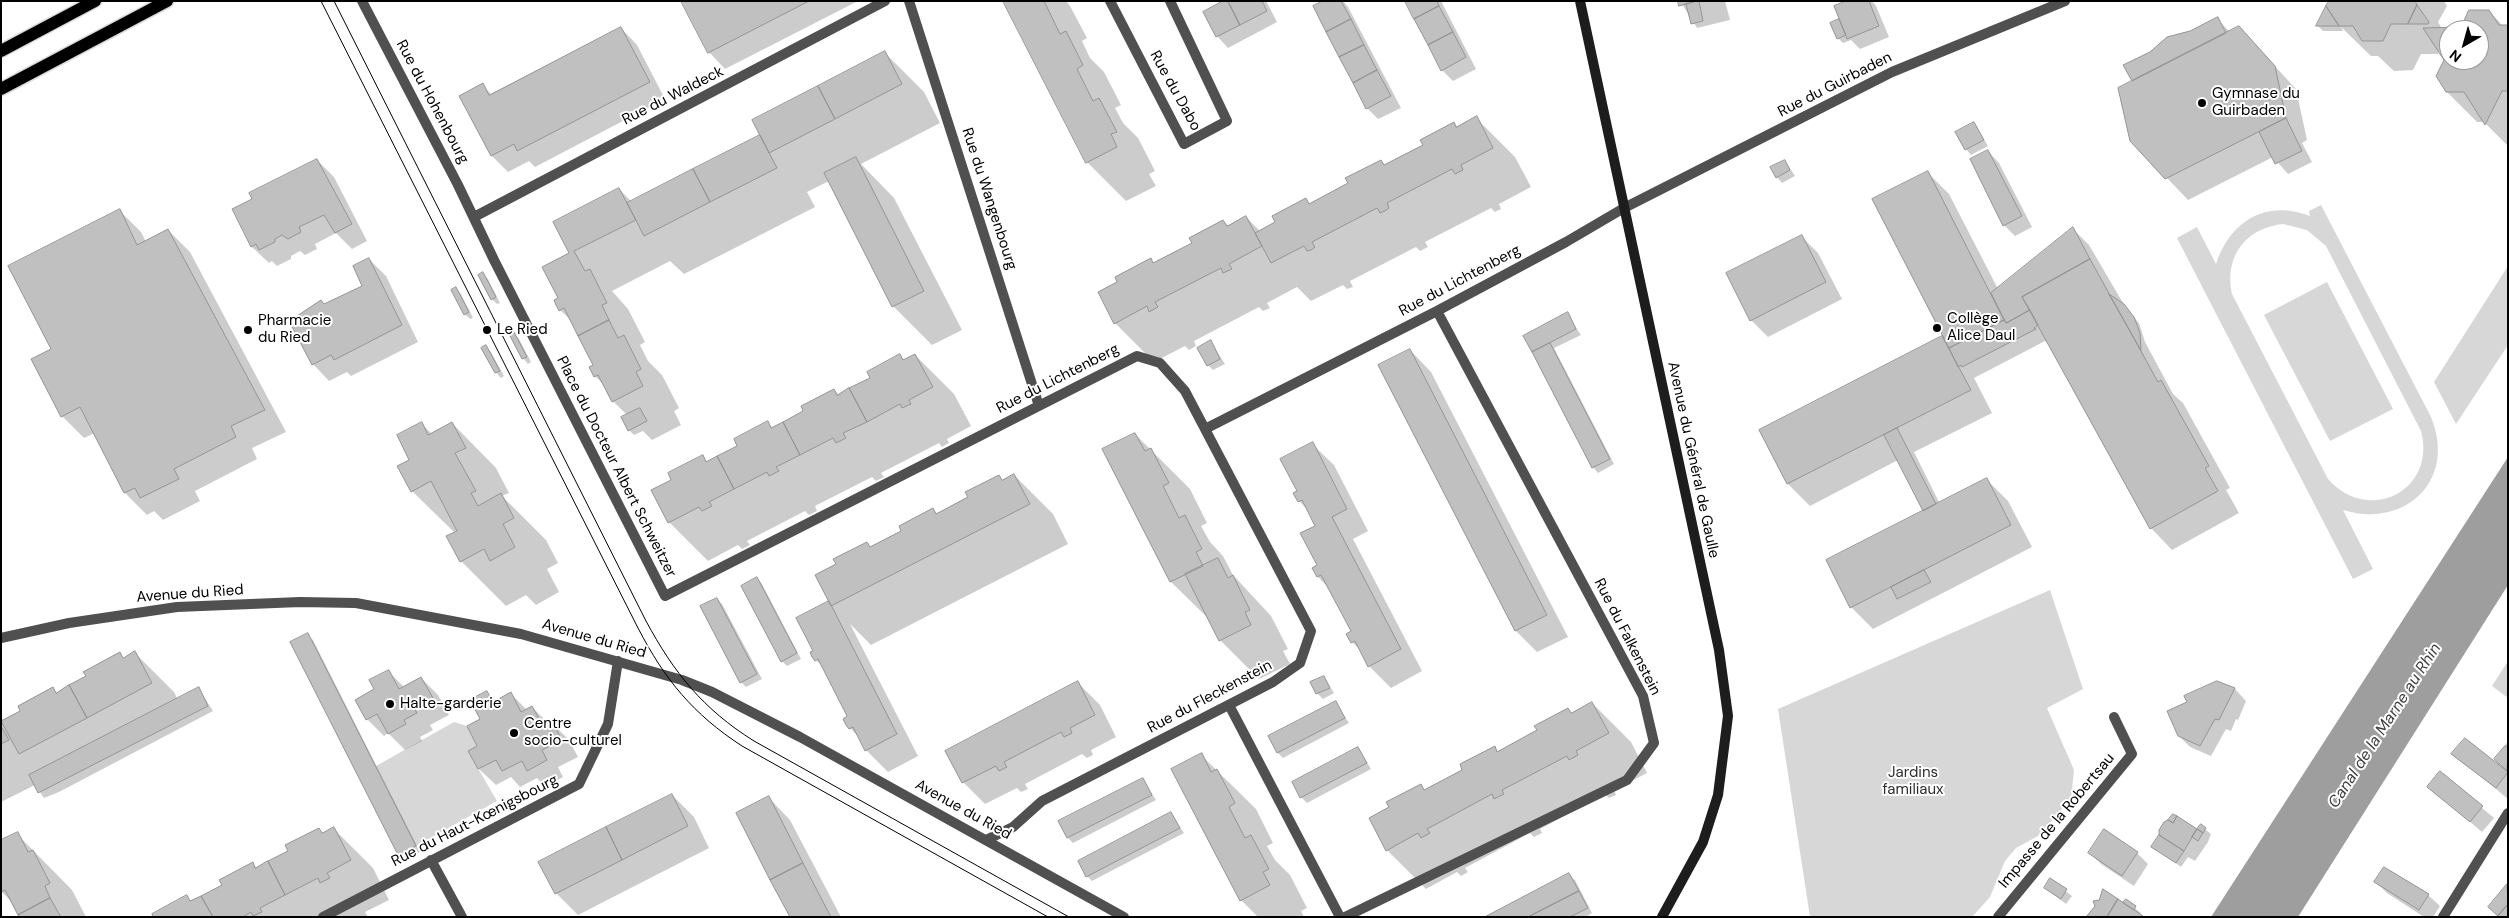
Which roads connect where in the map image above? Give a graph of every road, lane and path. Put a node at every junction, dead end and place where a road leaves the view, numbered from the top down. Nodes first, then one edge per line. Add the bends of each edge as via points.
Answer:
1 (95, 1) edge
2 (166, 1) edge
3 (362, 1) edge
4 (885, 1) edge
5 (909, 1) edge
6 (1110, 1) edge
7 (1170, 1) edge
8 (1580, 1) edge
9 (2065, 1) edge
10 (1, 51) edge
11 (1, 89) edge
12 (1624, 208) junction
13 (474, 217) junction
14 (1438, 311) junction
15 (1039, 406) junction
16 (1205, 429) junction
17 (664, 596) joint
18 (1, 638) edge
19 (618, 661) junction
20 (1229, 705) junction
21 (2114, 717) dead end
22 (2508, 813) edge
23 (986, 840) junction
24 (431, 860) junction
25 (2448, 915) edge
26 (1119, 916) edge
27 (323, 917) edge
28 (462, 917) edge
29 (1340, 917) edge
30 (1345, 917) edge
31 (1662, 917) edge
32 (1998, 917) edge

1 - 10 main road
2 - 11 main road
3 - 13 street, Rue du Hohenbourg
4 - 13 street, Rue du Waldeck
5 - 15 street, Rue du Wangenbourg
6 - 7 street, Rue du Dabo via 1184,144 1227,120
8 - 12 street, Avenue du Général de Gaulle
9 - 12 street, Rue du Guirbaden via 1892,72
12 - 14 street, Rue du Lichtenberg
12 - 31 street, Avenue du Général de Gaulle via 1719,650 1728,716 1718,795 1703,842
13 - 17 street, Place du Docteur Albert Schweitzer
14 - 16 street, Rue du Lichtenberg
14 - 30 street, Rue du Falkenstein via 1643,696 1654,743 1627,780
15 - 16 street, Rue du Lichtenberg via 1137,356 1160,363 1185,391
15 - 17 street, Rue du Lichtenberg
16 - 20 street, Rue du Fleckenstein via 1311,631 1300,663 1273,682
18 - 19 street, Avenue du Ried via 85,620 177,607 356,603 522,634
19 - 23 street, Avenue du Ried via 712,692
19 - 24 street, Rue du Haut-Kœnigsbourg via 608,724 579,784
20 - 23 street, Rue du Fleckenstein via 1042,801 1013,827
20 - 29 street
21 - 32 street, Impasse de la Robertsau via 2132,754
22 - 25 street
23 - 26 street, Avenue du Ried
24 - 27 street, Rue du Haut-Kœnigsbourg
24 - 28 street

